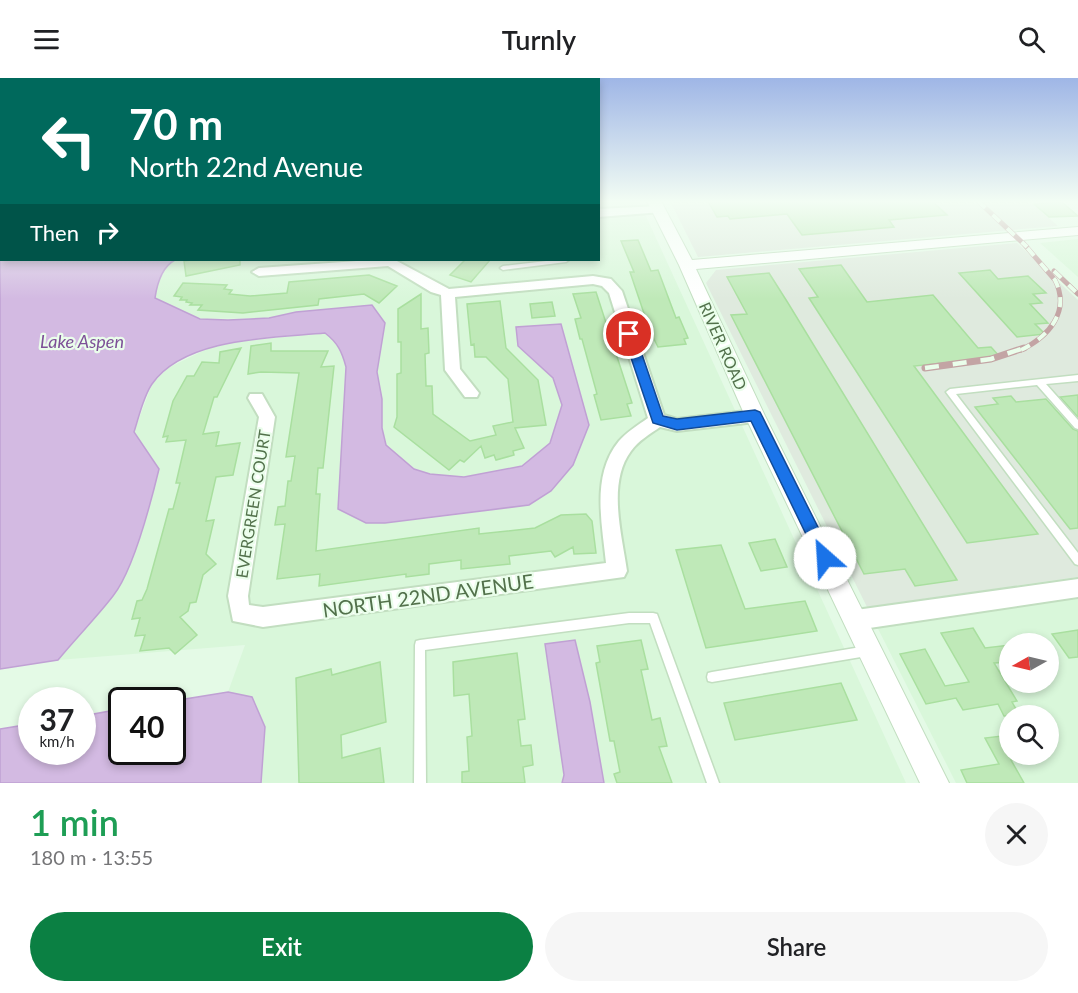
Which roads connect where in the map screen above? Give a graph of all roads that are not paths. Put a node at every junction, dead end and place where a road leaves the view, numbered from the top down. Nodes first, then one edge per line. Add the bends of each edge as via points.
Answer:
1 (671, 234) edge
2 (1045, 234) edge
3 (558, 261) edge
4 (687, 265) junction
5 (503, 268) dead end
6 (259, 272) dead end
7 (448, 293) junction
8 (1078, 378) edge
9 (1040, 383) junction
10 (471, 393) dead end
11 (256, 398) dead end
12 (755, 416) junction
13 (657, 420) junction
14 (1078, 426) edge
15 (1078, 561) edge
16 (1078, 588) edge
17 (240, 614) joint
18 (855, 620) junction
19 (870, 650) junction
20 (712, 677) dead end
21 (420, 783) edge
22 (713, 783) edge
23 (935, 783) edge

1 - 4 street, RIVER ROAD
2 - 4 street
3 - 5 lane
4 - 12 street, RIVER ROAD
6 - 7 street via 390,262
7 - 10 street via 453,370
7 - 13 street via 606,282 615,291
8 - 9 lane
9 - 14 lane
9 - 15 lane via 950,392
11 - 17 street, EVERGREEN COURT via 267,417 238,596
12 - 13 street via 677,425
12 - 18 street, RIVER ROAD
13 - 17 street, NORTH 22ND AVENUE via 624,446 611,471 610,509 617,571 264,618
16 - 18 street
18 - 19 street, RIVER ROAD
19 - 20 lane
19 - 23 street, RIVER ROAD
21 - 22 lane via 420,645 653,618

